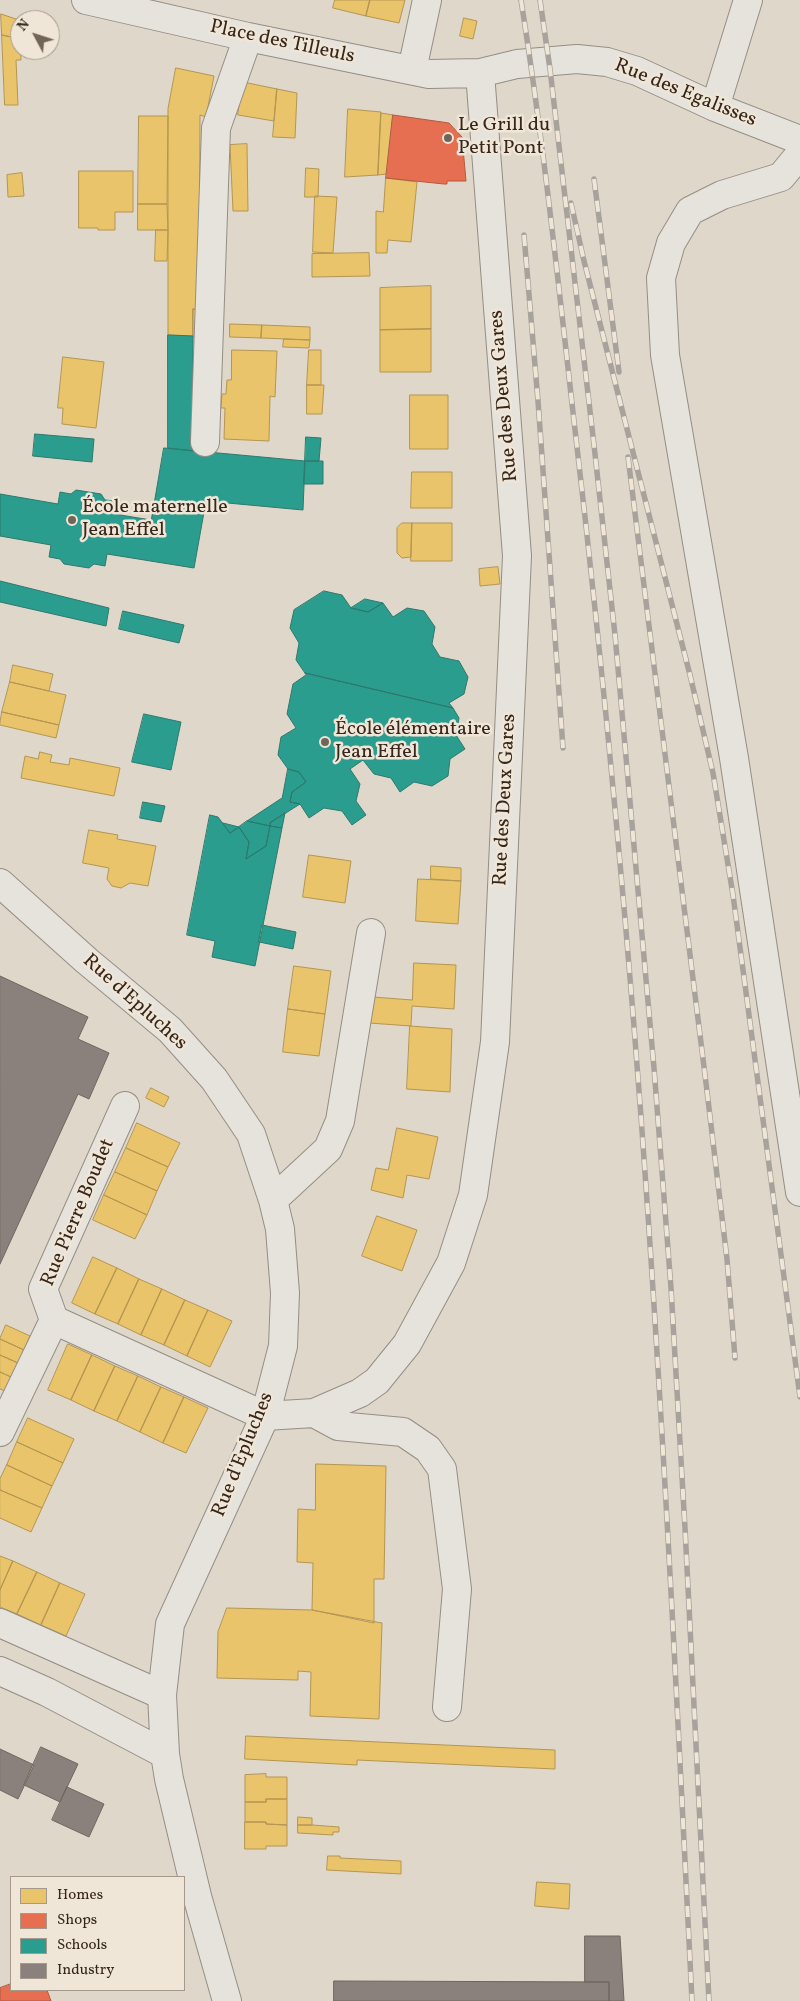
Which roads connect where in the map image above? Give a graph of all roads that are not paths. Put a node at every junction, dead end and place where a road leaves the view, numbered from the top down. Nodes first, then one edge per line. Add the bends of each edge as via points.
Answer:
1 (86, 0) edge
2 (427, 0) edge
3 (748, 0) edge
4 (248, 37) junction
5 (412, 70) junction
6 (480, 74) junction
7 (715, 107) junction
8 (800, 140) edge
9 (800, 154) edge
10 (205, 442) dead end
11 (0, 882) edge
12 (371, 934) dead end
13 (125, 1106) dead end
14 (800, 1192) edge
15 (274, 1200) junction
16 (54, 1320) junction
17 (314, 1414) junction
18 (265, 1416) junction
19 (0, 1432) edge
20 (0, 1624) edge
21 (0, 1671) edge
22 (162, 1695) junction
23 (447, 1707) dead end
24 (164, 1754) junction
25 (227, 2001) edge

1 - 4 street, Place des Tilleuls
2 - 5 street
3 - 7 street
4 - 5 street, Place des Tilleuls
4 - 10 street via 216,128
5 - 6 street, Place des Tilleuls via 429,74
6 - 7 street, Rue des Egalisses via 517,64 577,60 607,62 637,71
6 - 17 street, Rue des Deux Gares via 518,556 494,1042 473,1195 451,1263 407,1344 378,1381
7 - 8 street, Rue des Egalisses
9 - 14 street via 781,177 722,195 690,212 670,243 661,278 665,355 734,758
11 - 15 street, Rue d'Epluches via 170,1030 214,1079 251,1134
12 - 15 street via 340,1122 328,1149
13 - 16 street, Rue Pierre Boudet via 43,1289
15 - 18 street, Rue d'Epluches via 280,1229 285,1293 283,1346
16 - 18 street
16 - 19 street
17 - 18 street, Rue des Deux Gares
17 - 23 street via 338,1426 403,1432 428,1449 442,1468 457,1589
18 - 22 street, Rue d'Epluches via 170,1624
20 - 22 street
21 - 24 street
22 - 24 street, Rue d'Epluches
24 - 25 street, Rue d'Epluches via 197,1896

